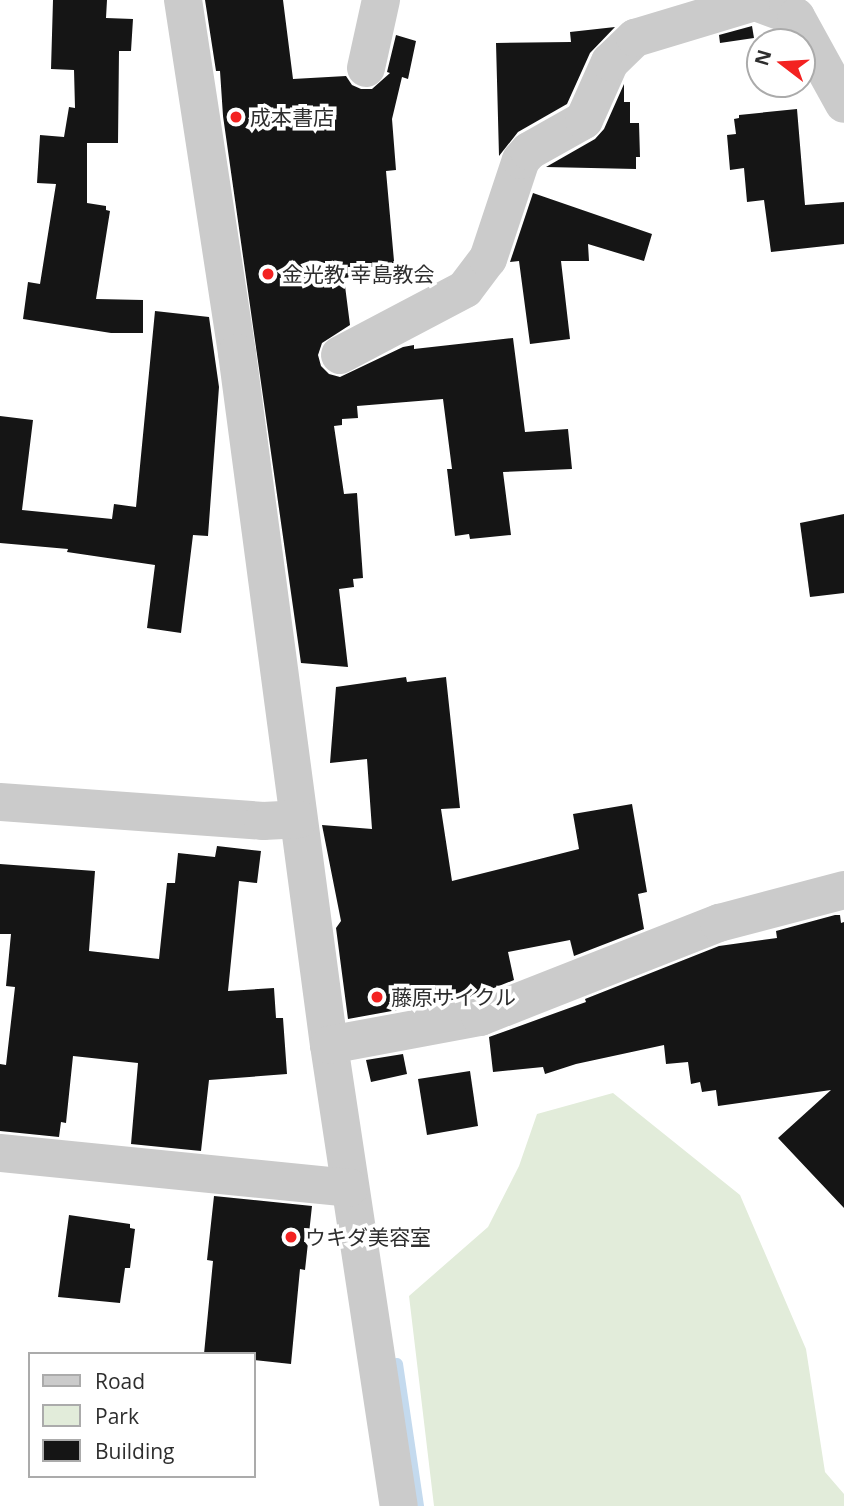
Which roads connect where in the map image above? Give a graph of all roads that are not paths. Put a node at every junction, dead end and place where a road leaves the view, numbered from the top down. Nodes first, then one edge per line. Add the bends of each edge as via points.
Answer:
1 (183, 0) edge
2 (380, 0) edge
3 (751, 1) edge
4 (366, 68) dead end
5 (844, 104) edge
6 (340, 355) dead end
7 (0, 802) edge
8 (298, 819) junction
9 (844, 890) edge
10 (329, 1045) junction
11 (0, 1153) edge
12 (349, 1188) junction
13 (399, 1506) edge

1 - 8 street via 237,354
2 - 4 street
3 - 5 street via 796,18
3 - 6 street via 635,38 610,62 584,120 521,160 488,259 465,289
7 - 8 street via 264,821
8 - 10 street
9 - 10 street via 719,923 481,1017
10 - 12 street
11 - 12 street
12 - 13 street

